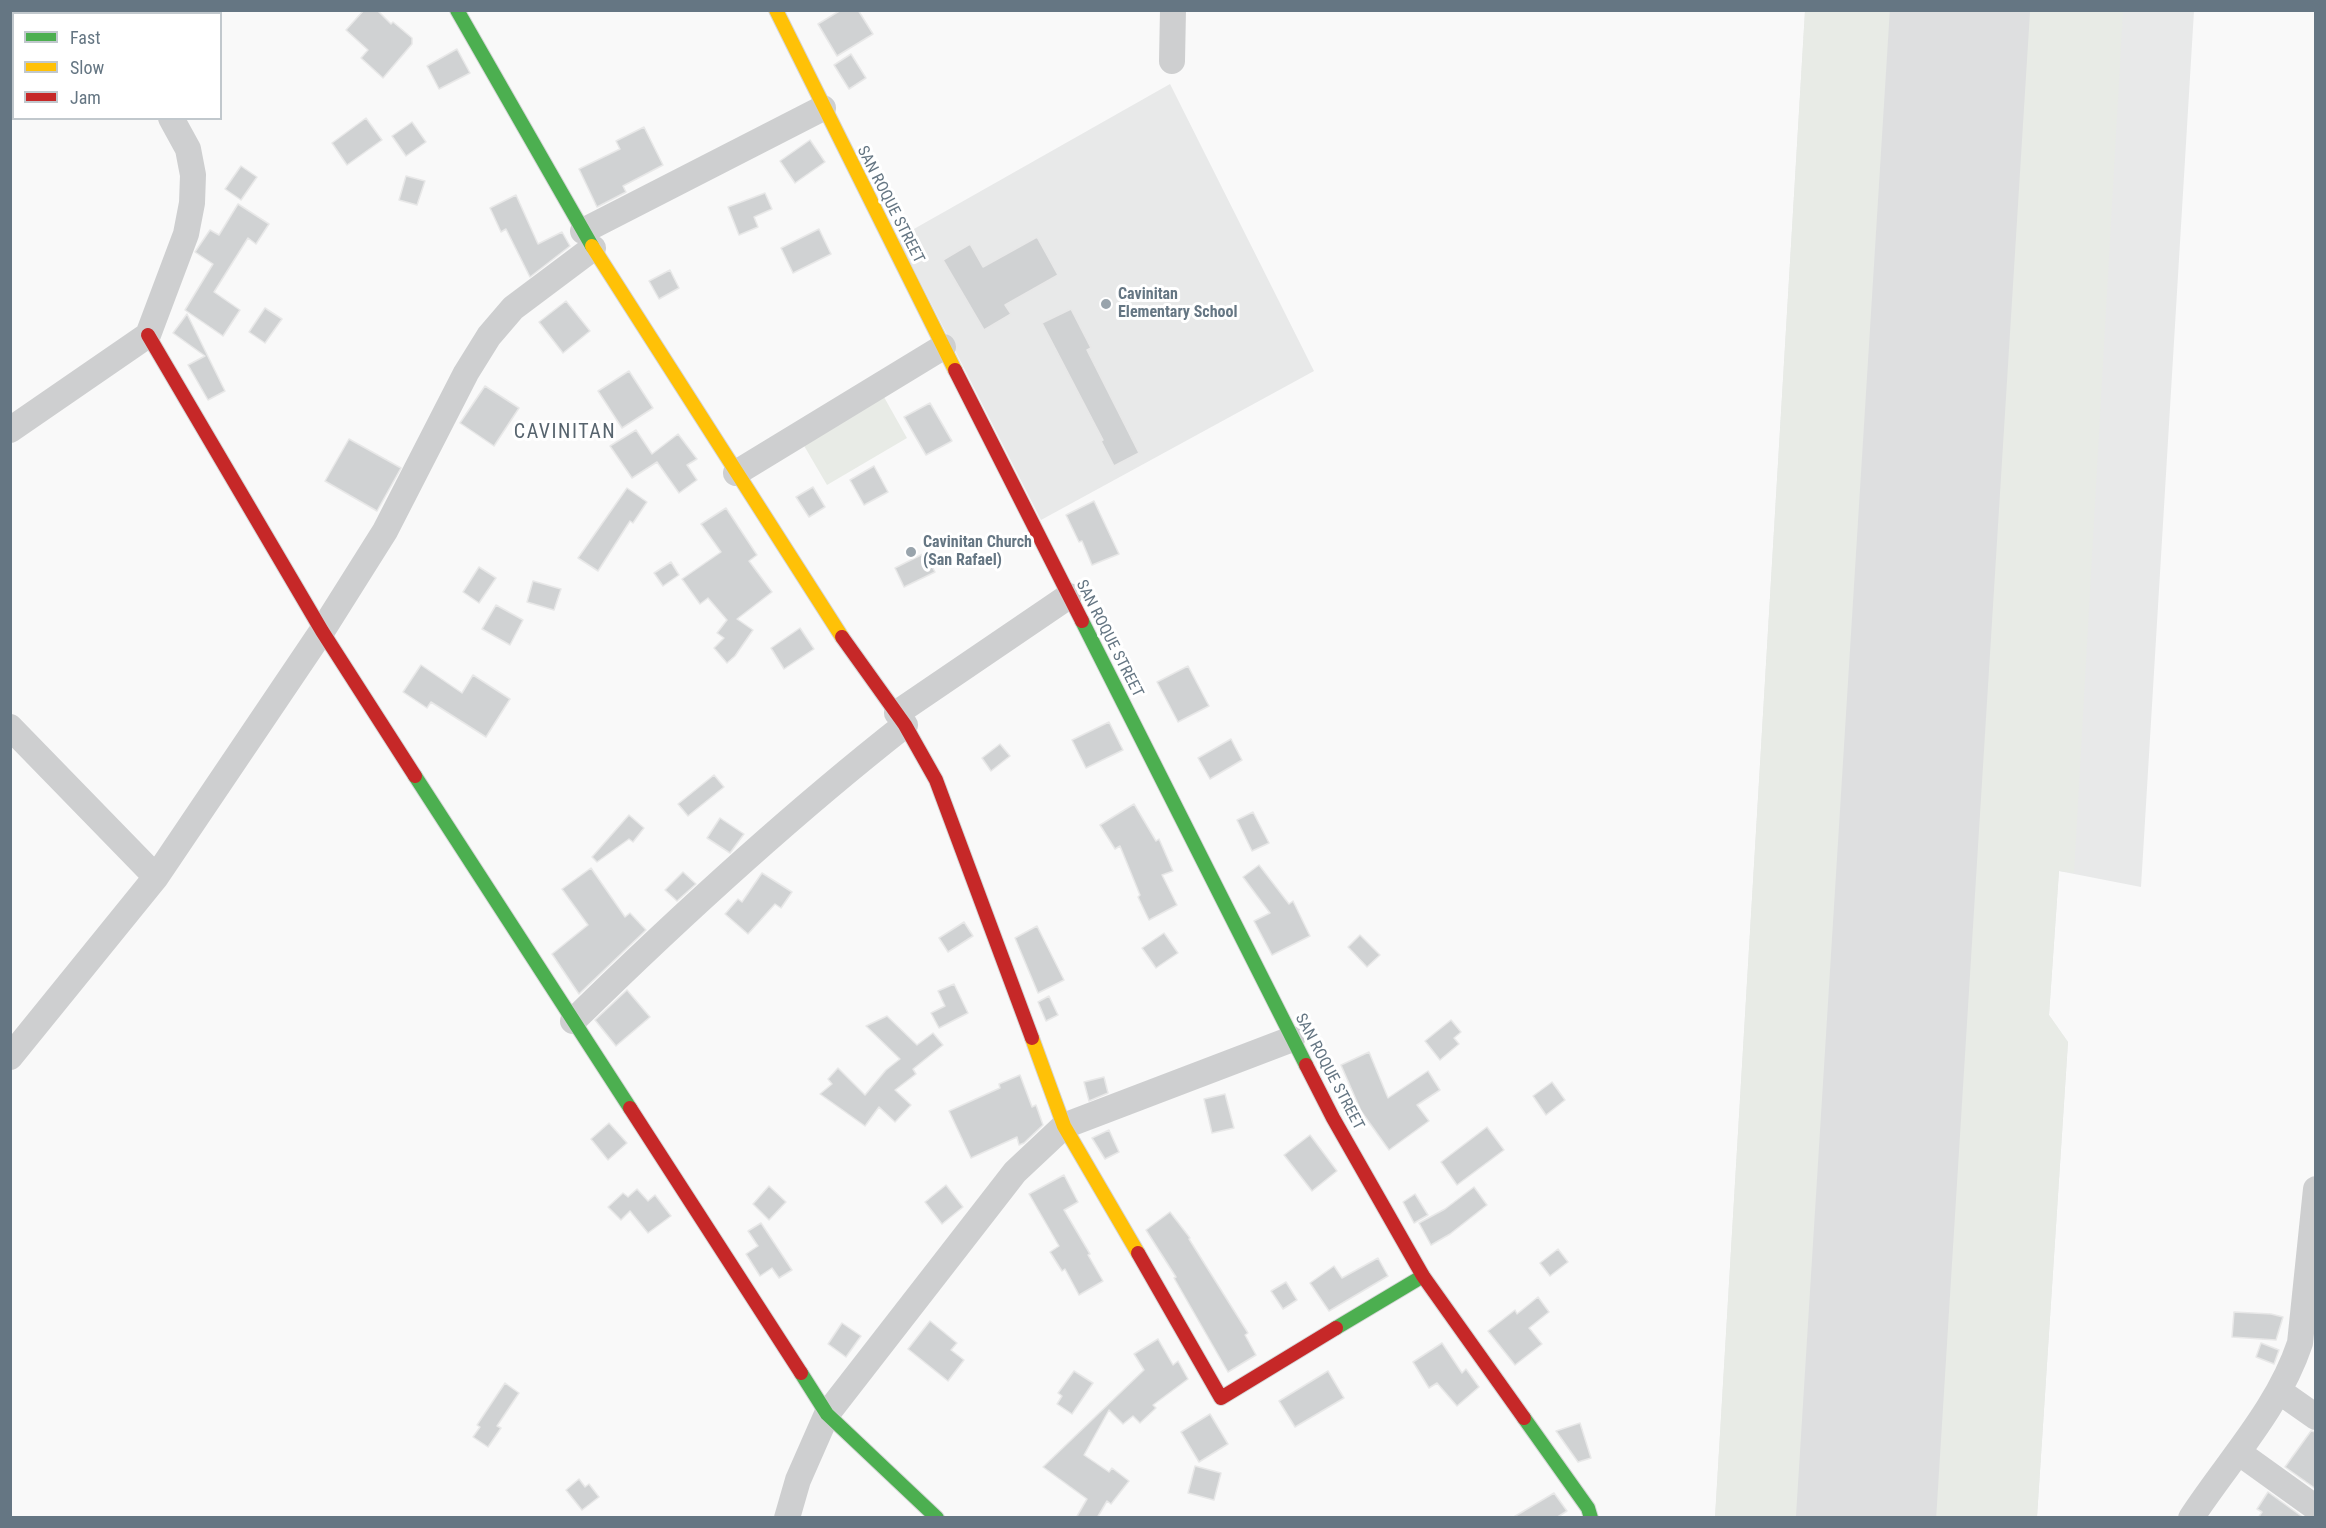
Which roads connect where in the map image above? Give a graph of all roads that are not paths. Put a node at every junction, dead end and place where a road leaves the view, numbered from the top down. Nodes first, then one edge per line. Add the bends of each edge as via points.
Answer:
1 (458, 10) edge
2 (776, 10) edge
3 (1173, 10) edge
4 (1172, 61) dead end
5 (823, 108) junction
6 (172, 120) edge
7 (588, 239) junction
8 (148, 335) junction
9 (943, 347) junction
10 (10, 430) edge
11 (736, 473) junction
12 (1069, 596) junction
13 (322, 631) junction
14 (901, 719) junction
15 (10, 727) edge
16 (156, 877) junction
17 (573, 1021) junction
18 (1292, 1039) junction
19 (10, 1057) edge
20 (1064, 1126) junction
21 (2315, 1193) edge
22 (2312, 1271) edge
23 (1423, 1276) junction
24 (2308, 1344) edge
25 (2279, 1391) junction
26 (827, 1414) junction
27 (2316, 1417) edge
28 (2238, 1452) junction
29 (2316, 1508) edge
30 (2196, 1516) edge
31 (787, 1518) edge
32 (937, 1518) edge
33 (1591, 1518) edge

1 - 7 street
2 - 5 street, SAN ROQUE STREET
3 - 4 street
5 - 7 street
5 - 9 street, SAN ROQUE STREET
6 - 8 street via 188,149 193,175 192,203 186,234
7 - 11 street
7 - 13 street via 513,308 489,336 385,531
8 - 10 street
8 - 13 street
9 - 11 street
9 - 12 street, SAN ROQUE STREET
11 - 14 street via 830,620
12 - 14 street
12 - 18 street, SAN ROQUE STREET
13 - 16 street
13 - 17 street
14 - 17 street via 669,927
14 - 20 street via 936,780
15 - 16 street
16 - 19 street
17 - 26 street
18 - 20 street
18 - 23 street, SAN ROQUE STREET
20 - 23 street via 1221,1398
20 - 26 street via 1015,1172
21 - 22 street
22 - 24 street
23 - 33 street, SAN ROQUE STREET via 1588,1508
24 - 25 street
25 - 27 street
25 - 28 street
26 - 31 street via 798,1480
26 - 32 street
28 - 29 street
28 - 30 street

